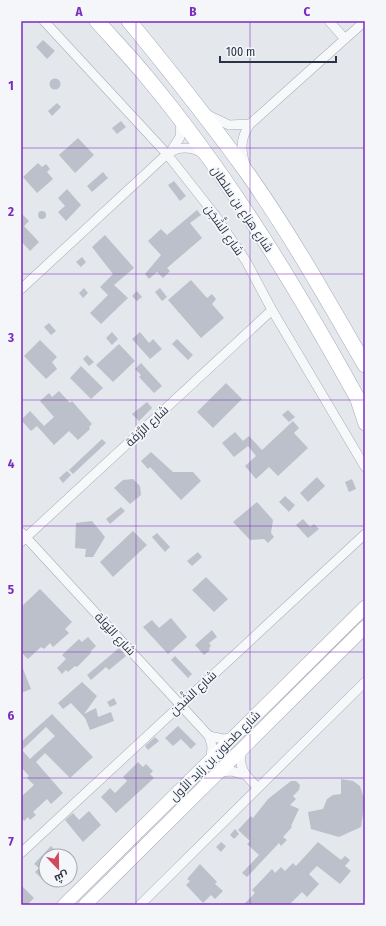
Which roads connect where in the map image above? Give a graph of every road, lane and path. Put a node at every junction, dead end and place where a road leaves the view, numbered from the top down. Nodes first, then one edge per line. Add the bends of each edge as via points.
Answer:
1 (44, 21) edge
2 (98, 21) edge
3 (129, 21) edge
4 (329, 21) edge
5 (365, 21) edge
6 (345, 38) junction
7 (200, 108) junction
8 (181, 121) junction
9 (250, 124) junction
10 (169, 152) junction
11 (207, 156) junction
12 (249, 175) junction
13 (21, 275) edge
14 (24, 285) edge
15 (272, 310) junction
16 (365, 365) edge
17 (357, 397) junction
18 (365, 412) edge
19 (365, 424) edge
20 (365, 467) edge
21 (365, 534) edge
22 (23, 537) edge
23 (365, 607) edge
24 (365, 627) edge
25 (365, 682) edge
26 (180, 705) junction
27 (209, 736) junction
28 (232, 738) junction
29 (242, 750) junction
30 (211, 760) junction
31 (219, 772) junction
32 (245, 775) junction
33 (258, 788) junction
34 (21, 853) edge
35 (64, 905) edge
36 (85, 905) edge
37 (140, 905) edge

1 - 10 street, شارع الشَّجَن
2 - 8 main road, شارع هزاع بن سلطان
3 - 7 main road, شارع هزاع بن سلطان
4 - 6 street
5 - 6 street
6 - 9 street
7 - 9 street via 218,122 229,125
7 - 12 main road, شارع هزاع بن سلطان
8 - 10 street via 180,137
8 - 11 main road, شارع هزاع بن سلطان
9 - 12 street via 245,131 242,146
10 - 11 street via 184,147 196,149
10 - 14 street
10 - 15 street, شارع الشَّجَن via 231,237
11 - 17 main road, شارع هزاع بن سلطان via 255,225
12 - 16 main road, شارع هزاع بن سلطان
13 - 14 street
15 - 20 street, شارع الشَّجَن
15 - 22 street, شارع الرَّزفَة
17 - 18 main road, شارع هزاع بن سلطان
17 - 19 street
21 - 26 street, شارع الشَّجَن
22 - 26 street, شارع اليُولَة
23 - 28 street, شارع طحنون بن زايد الأول
24 - 29 street, شارع طحنون بن زايد الأول
25 - 33 street
26 - 27 street, شارع اليُولَة
26 - 34 street, شارع الشَّجَن
27 - 28 street
27 - 30 street
28 - 30 street, شارع طحنون بن زايد الأول
29 - 31 street, شارع طحنون بن زايد الأول
29 - 32 street via 240,763
30 - 35 street, شارع طحنون بن زايد الأول
31 - 32 street via 232,770
31 - 36 street, شارع طحنون بن زايد الأول
32 - 33 street
33 - 37 street

